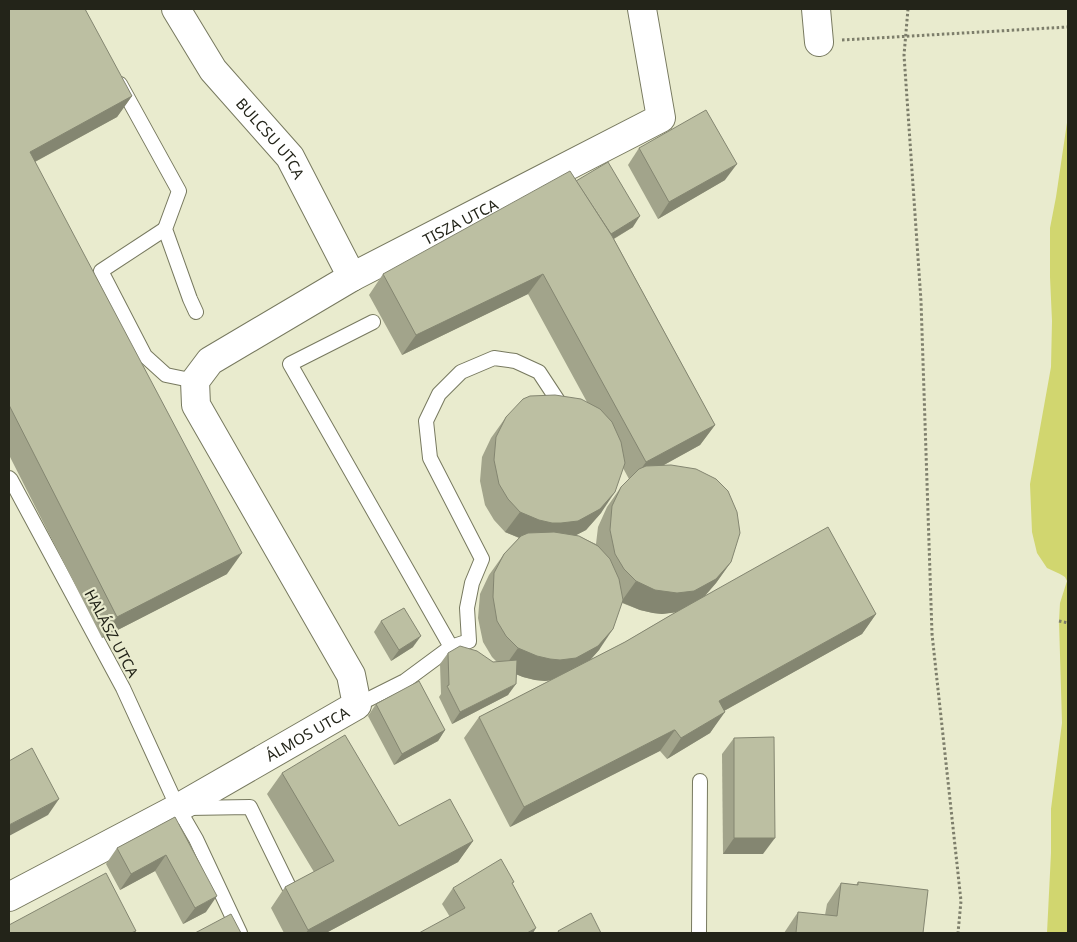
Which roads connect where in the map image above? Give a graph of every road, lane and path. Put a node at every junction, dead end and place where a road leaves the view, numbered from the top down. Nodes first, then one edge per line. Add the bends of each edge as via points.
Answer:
1 (176, 9) edge
2 (642, 9) edge
3 (816, 9) edge
4 (908, 9) edge
5 (1068, 27) edge
6 (831, 41) joint
7 (112, 70) edge
8 (165, 229) junction
9 (352, 277) junction
10 (196, 312) dead end
11 (373, 322) dead end
12 (196, 393) junction
13 (567, 414) edge
14 (9, 478) edge
15 (1059, 621) dead end
16 (1068, 623) edge
17 (451, 647) junction
18 (356, 705) junction
19 (700, 782) dead end
20 (178, 808) junction
21 (291, 891) edge
22 (9, 897) edge
23 (240, 933) edge
24 (699, 933) edge
25 (958, 933) edge

1 - 9 street, BULCSU UTCA via 213,70 290,157
2 - 9 street, TISZA UTCA via 661,118
3 - 6 street
4 - 25 path via 904,54 920,301 932,634 961,901
5 - 6 path, bridge
7 - 8 lane via 179,192
8 - 10 lane
8 - 12 lane via 102,271 145,356 166,375
9 - 12 street, TISZA UTCA via 210,360
11 - 17 lane via 290,364
12 - 18 street, ÁLMOS UTCA via 351,675
13 - 17 lane via 540,372 514,361 494,358 461,372 439,394 426,421 430,458 482,559 472,583 467,608 468,641
14 - 20 lane, HALÁSZ UTCA via 123,688
15 - 16 path
17 - 18 lane via 405,681
18 - 20 street, ÁLMOS UTCA
19 - 24 lane
20 - 21 lane via 250,807
20 - 22 street, ÁLMOS UTCA
20 - 23 lane, HALÁSZ UTCA

